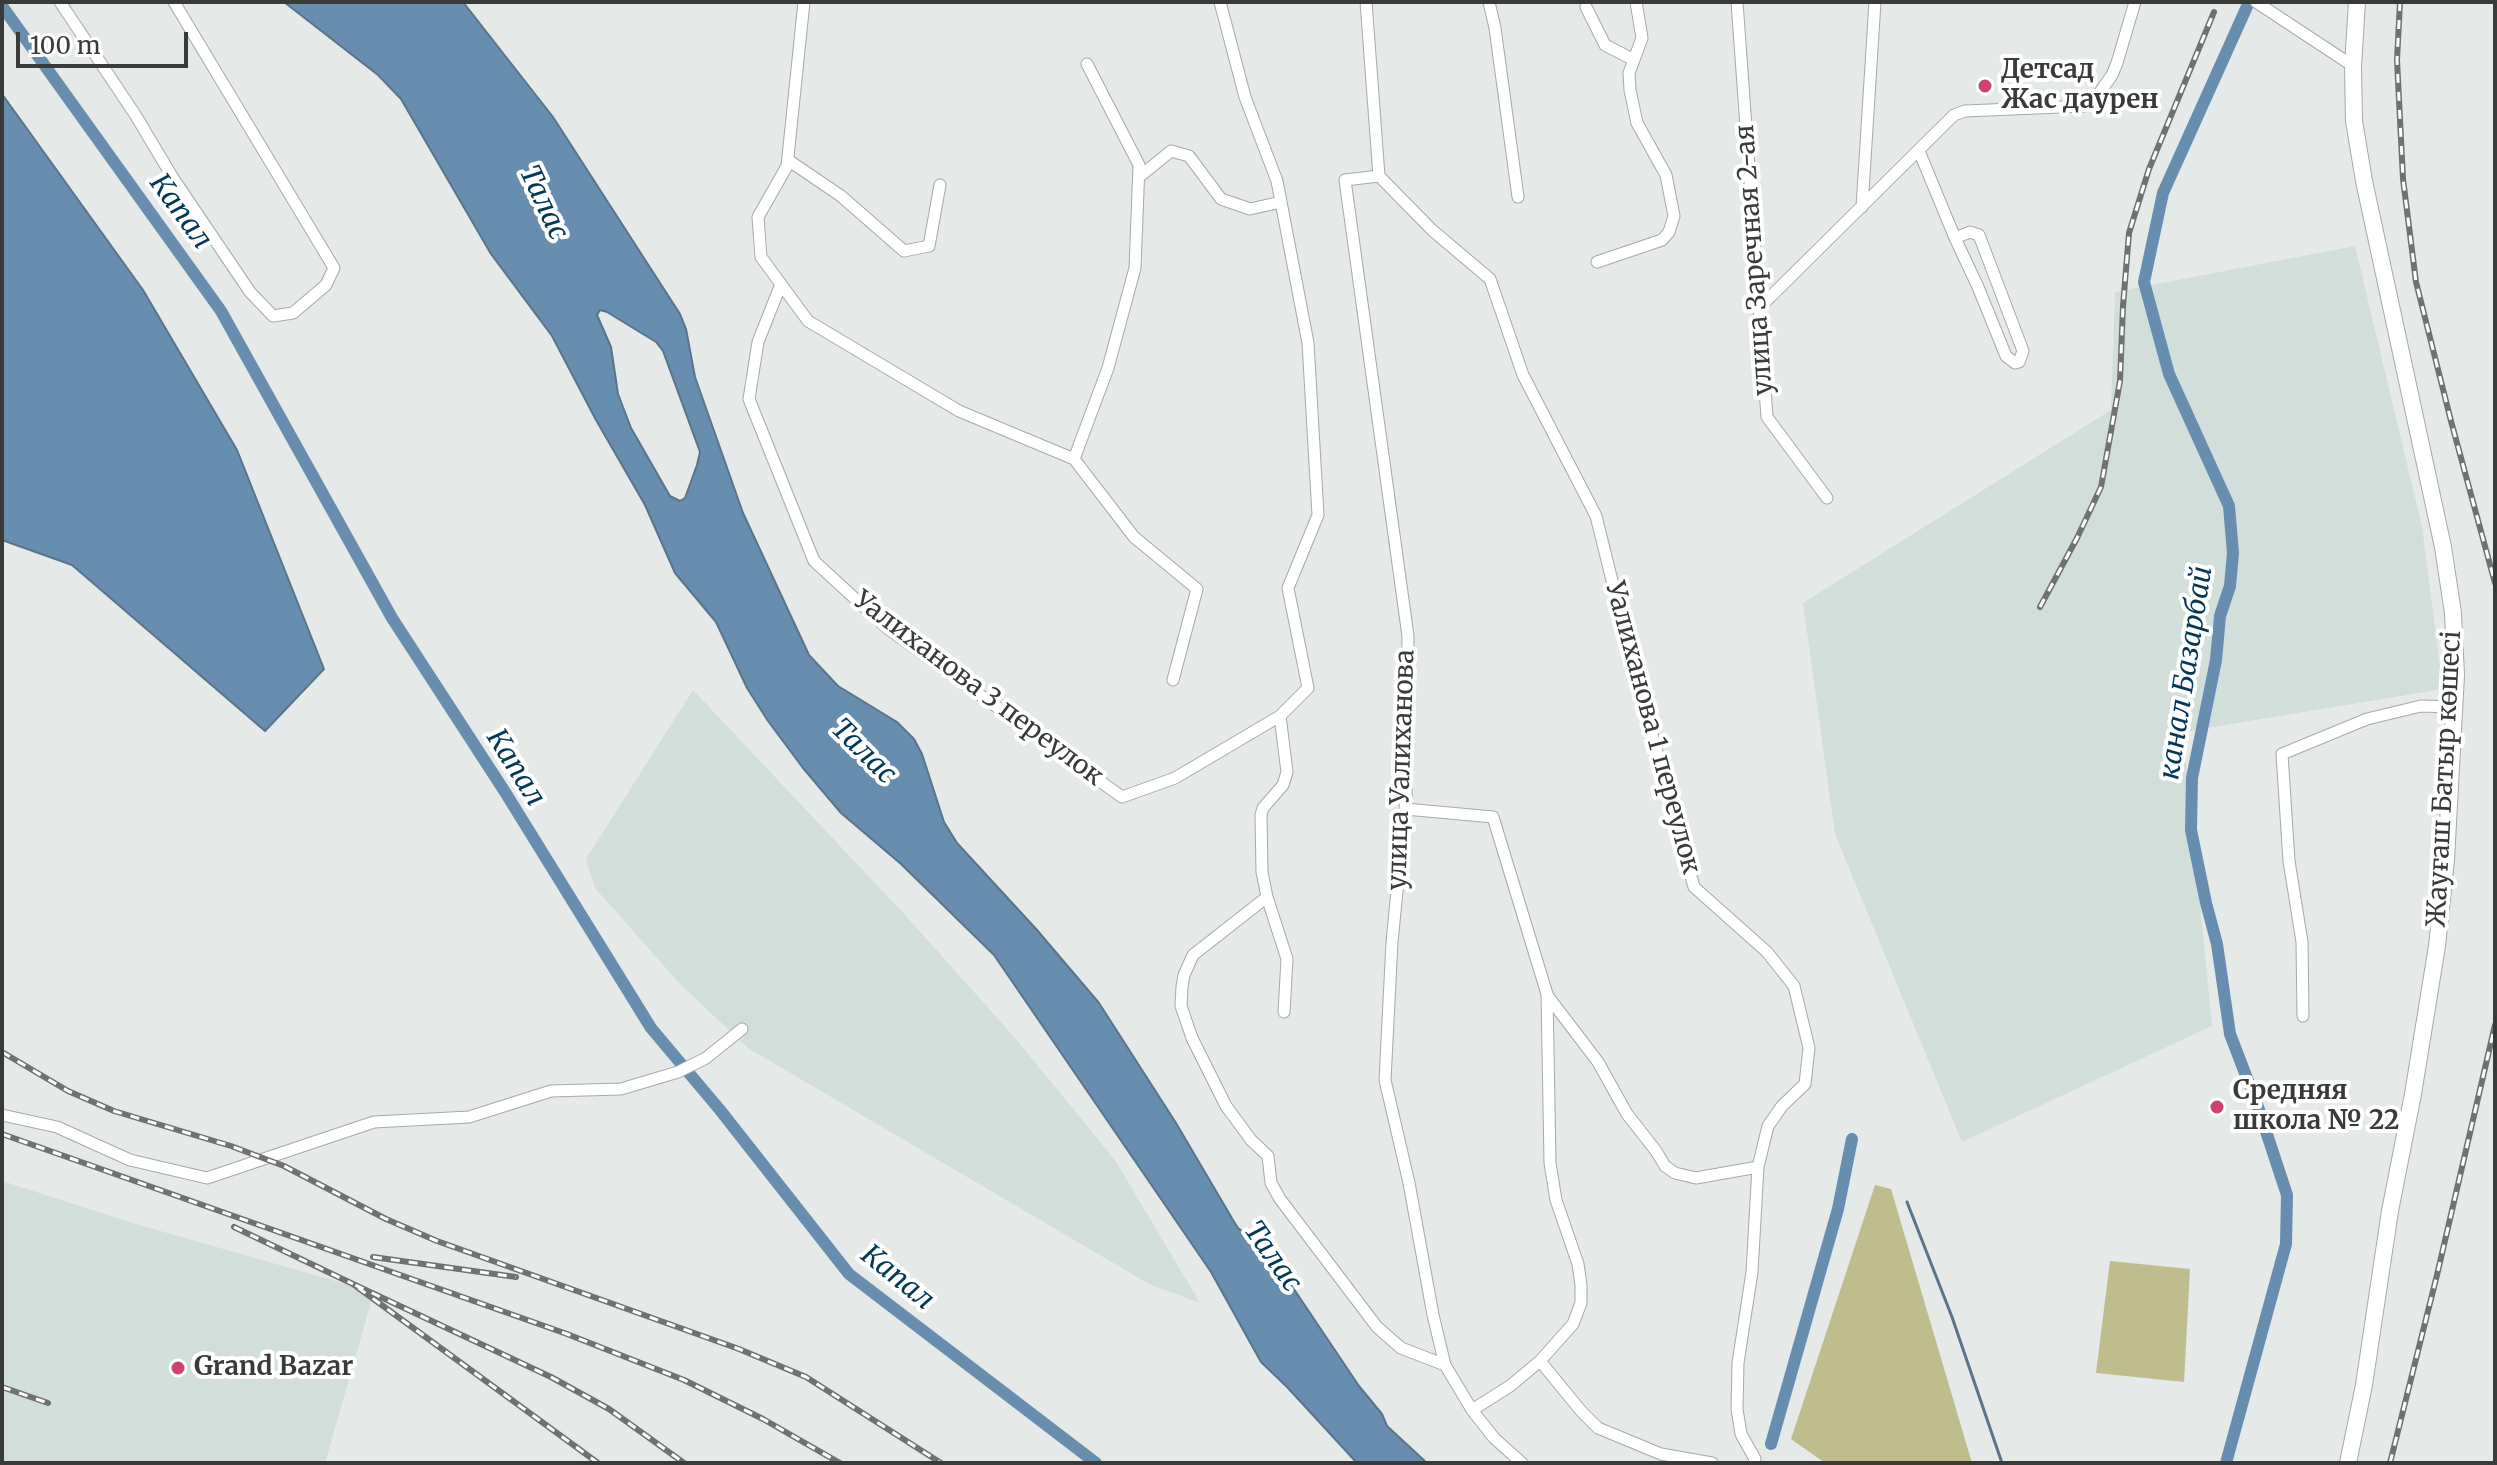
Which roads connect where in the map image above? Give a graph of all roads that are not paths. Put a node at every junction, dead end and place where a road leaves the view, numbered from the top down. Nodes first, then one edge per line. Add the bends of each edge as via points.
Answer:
1 (60, 2) edge
2 (174, 2) edge
3 (804, 2) edge
4 (1220, 2) edge
5 (1366, 2) edge
6 (1489, 2) edge
7 (1636, 2) edge
8 (1737, 2) edge
9 (1875, 2) edge
10 (2135, 2) edge
11 (2256, 2) edge
12 (2357, 2) edge
13 (1586, 7) dead end
14 (1634, 60) junction
15 (1087, 64) dead end
16 (2353, 66) junction
17 (1919, 151) junction
18 (788, 160) junction
19 (1379, 176) junction
20 (1139, 177) junction
21 (940, 185) dead end
22 (1518, 197) dead end
23 (1281, 202) junction
24 (1862, 207) junction
25 (1955, 238) junction
26 (1597, 262) dead end
27 (1997, 281) junction
28 (781, 284) junction
29 (1978, 287) junction
30 (1758, 309) junction
31 (1074, 459) junction
32 (1827, 498) dead end
33 (1173, 680) dead end
34 (2454, 707) junction
35 (1280, 716) junction
36 (1405, 809) junction
37 (1267, 897) junction
38 (1547, 994) junction
39 (1284, 1012) dead end
40 (2303, 1016) dead end
41 (742, 1029) dead end
42 (2, 1115) edge
43 (1758, 1167) junction
44 (1540, 1361) junction
45 (1445, 1365) junction
46 (1472, 1410) junction
47 (1754, 1462) edge
48 (1522, 1463) edge
49 (1712, 1463) edge
50 (2348, 1463) edge

1 - 2 street via 250,292 273,316 293,313 326,285 334,268
3 - 18 street
4 - 23 street
5 - 19 street
6 - 22 street
7 - 14 street via 1642,38
8 - 30 street, улица Заречная 2-ая
9 - 24 street
10 - 17 street via 2112,75 2096,98 2084,106 1965,111 1945,122
11 - 16 street
12 - 16 main road, Жауғаш Батыр көшесі
13 - 14 street via 1605,45
14 - 26 street via 1629,73 1637,123 1666,175 1673,224 1662,240
15 - 20 street via 1139,165
16 - 34 main road, Жауғаш Батыр көшесі via 2354,121 2364,181 2443,547 2453,613
17 - 24 street
17 - 25 street
18 - 21 street via 841,196 904,251 929,246
18 - 28 street via 758,217 761,257
19 - 36 street, улица Уалиханова via 1345,180 1408,636
19 - 43 street, Уалиханова 1 переулок via 1490,279 1523,375 1596,516 1694,887 1767,952 1794,986 1809,1048 1805,1084 1768,1126
20 - 23 street via 1171,151 1189,156 1221,199 1250,209
20 - 31 street via 1135,268 1108,368
23 - 35 street via 1308,343 1318,515 1288,588 1308,688
24 - 30 street
25 - 27 street via 1970,232 1979,235
25 - 29 street
27 - 29 street
27 - 29 street via 2023,351 2019,362 2006,356
28 - 31 street via 808,321 959,411
28 - 35 street, Уалиханова 3 переулок via 758,342 749,399 814,561 887,628 1122,797 1175,778
30 - 32 street, улица Заречная 2-ая via 1767,417
31 - 33 street via 1134,537 1197,589
34 - 40 street via 2421,706 2367,719 2282,754 2289,861 2302,942
34 - 50 main road, Жауғаш Батыр көшесі via 2437,946
35 - 37 street via 1287,772 1261,815
36 - 38 street via 1493,817
36 - 45 street, улица Уалиханова via 1385,1080
37 - 39 street via 1287,959
37 - 45 street via 1193,955 1184,975 1181,1006 1192,1038 1226,1106 1268,1156 1271,1183 1280,1199 1377,1327 1401,1348
38 - 43 street via 1665,1166 1696,1178
38 - 44 street via 1550,1163 1556,1200 1578,1264 1581,1303 1573,1324
41 - 42 street via 678,1072 621,1089 551,1091 469,1117 374,1122 207,1178 130,1160 57,1127
43 - 47 street, Уалиханова 1 переулок via 1737,1409
44 - 46 street
44 - 49 street via 1598,1428 1661,1454
45 - 46 street, улица Уалиханова
46 - 48 street, улица Уалиханова

